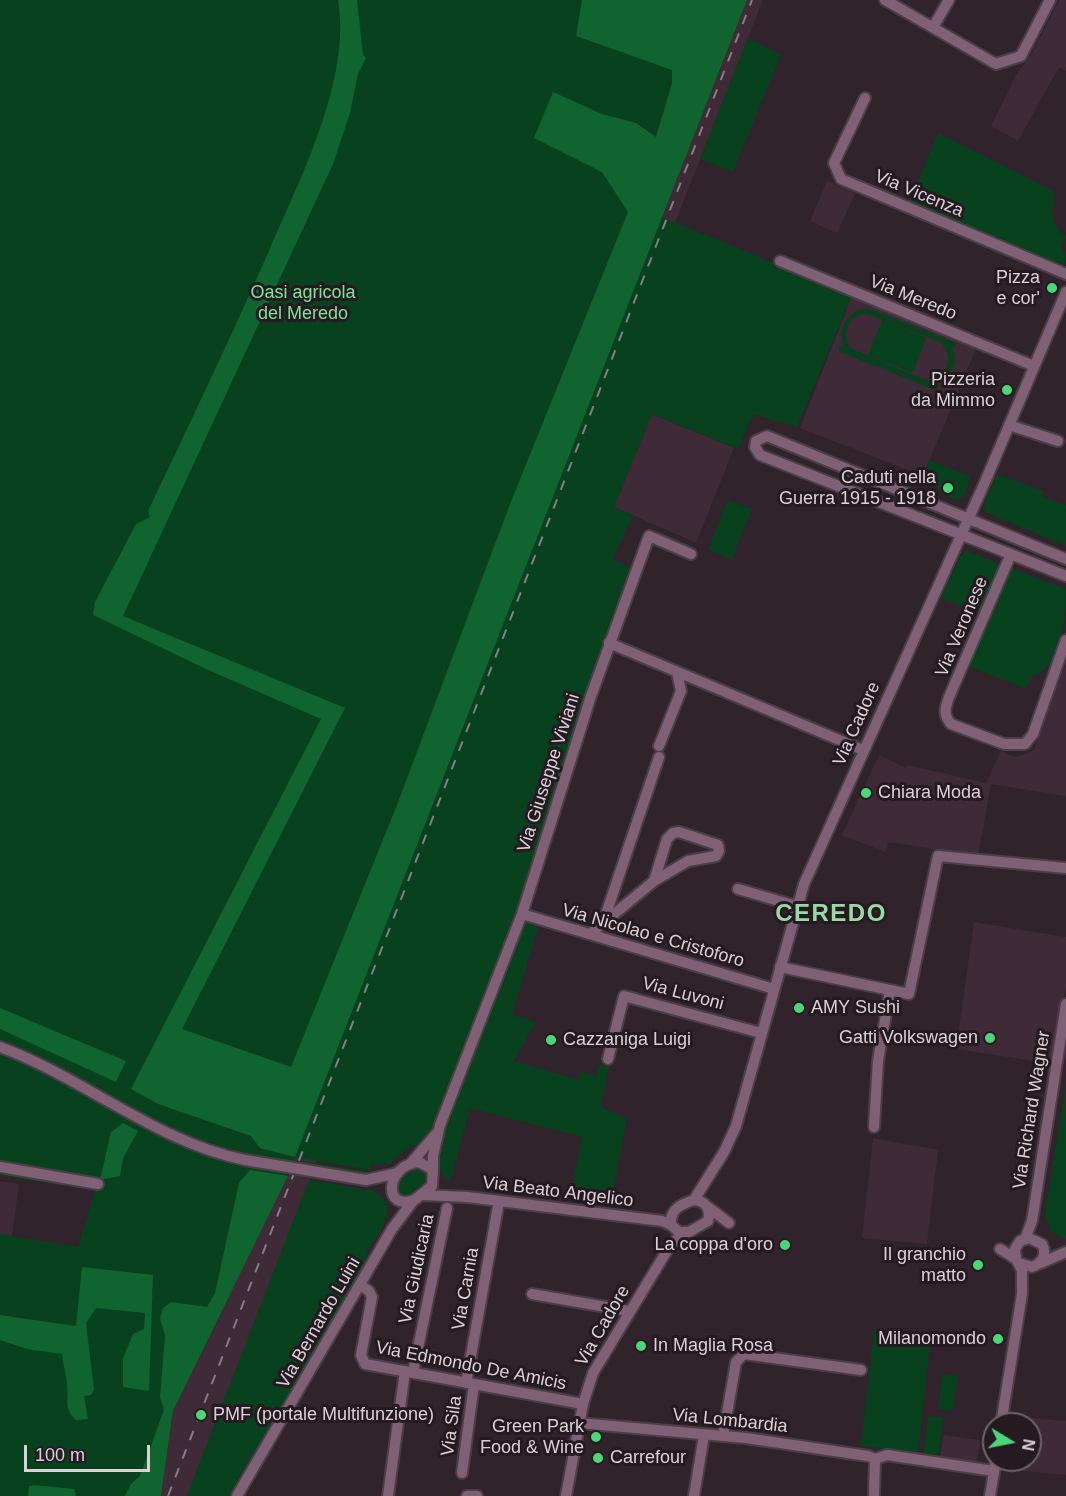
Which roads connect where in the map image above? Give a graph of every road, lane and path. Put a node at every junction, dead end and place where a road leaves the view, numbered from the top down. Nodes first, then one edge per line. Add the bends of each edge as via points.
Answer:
1 (885, 0) edge
2 (949, 0) edge
3 (1050, 0) edge
4 (933, 27) junction
5 (865, 98) dead end
6 (780, 261) dead end
7 (1066, 274) edge
8 (1066, 292) edge
9 (1034, 366) junction
10 (1009, 425) junction
11 (1059, 441) dead end
12 (967, 518) junction
13 (960, 533) junction
14 (691, 554) dead end
15 (1011, 554) junction
16 (1066, 559) edge
17 (1066, 576) edge
18 (1066, 640) edge
19 (609, 643) junction
20 (677, 672) junction
21 (659, 746) dead end
22 (863, 750) junction
23 (659, 757) dead end
24 (1066, 868) edge
25 (654, 880) junction
26 (738, 889) dead end
27 (612, 896) junction
28 (796, 906) junction
29 (622, 908) junction
30 (607, 910) dead end
31 (522, 914) junction
32 (590, 934) junction
33 (780, 967) junction
34 (774, 989) junction
35 (890, 990) junction
36 (1066, 1004) edge
37 (761, 1033) junction
38 (0, 1047) edge
39 (0, 1054) edge
40 (608, 1059) dead end
41 (101, 1098) junction
42 (440, 1125) junction
43 (874, 1127) dead end
44 (411, 1164) junction
45 (0, 1167) edge
46 (398, 1172) junction
47 (434, 1174) junction
48 (366, 1180) junction
49 (98, 1184) dead end
50 (393, 1194) junction
51 (418, 1197) junction
52 (467, 1197) junction
53 (499, 1201) junction
54 (702, 1203) junction
55 (447, 1208) dead end
56 (674, 1211) junction
57 (645, 1219) junction
58 (1032, 1221) junction
59 (704, 1225) junction
60 (393, 1229) junction
61 (676, 1229) junction
62 (1021, 1242) junction
63 (1040, 1242) junction
64 (1066, 1252) edge
65 (1017, 1261) junction
66 (1039, 1264) junction
67 (360, 1285) junction
68 (532, 1294) dead end
69 (1022, 1294) junction
70 (629, 1311) junction
71 (861, 1370) dead end
72 (409, 1371) junction
73 (470, 1384) junction
74 (583, 1404) junction
75 (1003, 1412) edge
76 (579, 1423) junction
77 (704, 1435) junction
78 (723, 1436) junction
79 (875, 1459) junction
80 (982, 1465) edge
81 (994, 1472) edge
82 (462, 1473) dead end
83 (237, 1496) edge
84 (388, 1496) edge
85 (467, 1496) edge
86 (477, 1496) edge
87 (566, 1496) edge
88 (694, 1496) edge
89 (874, 1496) edge
90 (990, 1496) edge

1 - 4 street
2 - 4 street
3 - 4 street via 1021,56 996,64
5 - 7 street, Via Vicenza via 834,163 841,180
6 - 9 street, Via Meredo
8 - 9 street, Via Cadore
9 - 10 street, Via Cadore
10 - 11 street
10 - 12 street, Via Cadore
12 - 13 street, Via Cadore
12 - 13 street via 767,436 756,441 760,455
12 - 16 street
13 - 15 street
13 - 22 street, Via Cadore
14 - 19 street, Via Giuseppe Viviani via 649,536
15 - 17 street
15 - 18 street, Via Veronese via 949,698 945,714 951,724 1004,744 1025,744 1033,734
19 - 20 street
19 - 31 street, Via Giuseppe Viviani
20 - 21 street via 681,691
20 - 22 street
22 - 28 street, Via Cadore
23 - 27 street
24 - 35 street via 938,856 909,994
25 - 25 street via 688,861 717,856 718,845 673,832 667,839
25 - 29 street
26 - 28 street
27 - 29 street
27 - 30 street
28 - 33 street, Via Cadore
29 - 32 street
31 - 32 street, Via Nicolao e Cristoforo
31 - 42 street
32 - 34 street, Via Nicolao e Cristoforo
33 - 34 street, Via Cadore
33 - 35 street
34 - 37 street, Via Cadore
35 - 43 street via 878,1061
36 - 58 street, Via Richard Wagner
37 - 40 street, Via Luvoni via 624,996
37 - 54 street, Via Cadore via 734,1132 708,1180
38 - 41 street
39 - 41 street
41 - 48 street, bridge via 189,1143 245,1160
42 - 44 street
42 - 47 street via 433,1156
44 - 46 street
44 - 47 street via 424,1163
45 - 49 street
46 - 48 street
46 - 50 street via 392,1180
47 - 51 street via 431,1188
47 - 52 street, Via Beato Angelico via 447,1188
48 - 50 street
50 - 51 street via 405,1202
50 - 60 street, Via Bernardo Luini via 397,1211
51 - 52 street, Via Beato Angelico
51 - 60 street, Via Bernardo Luini
52 - 53 street, Via Beato Angelico
53 - 57 street, Via Beato Angelico
53 - 73 street, Via Carnia
54 - 56 street, Via Beato Angelico
54 - 59 street via 710,1215
54 - 59 street via 729,1223
55 - 72 street, Via Giudicaria
56 - 57 street, Via Beato Angelico via 661,1218
56 - 61 street, Via Cadore
57 - 61 street, Via Beato Angelico via 662,1221
58 - 62 street, Via Richard Wagner
58 - 63 street, Via Richard Wagner
59 - 61 street
60 - 67 street, Via Bernardo Luini
61 - 70 street, Via Cadore via 668,1249
62 - 63 street
62 - 65 street
62 - 65 street via 1000,1249
63 - 64 street
63 - 66 street via 1045,1253
64 - 66 street
65 - 66 street via 1027,1268
65 - 69 street via 1023,1277
66 - 69 street via 1028,1277
67 - 72 street, Via Edmondo De Amicis via 372,1297 362,1360 365,1364
67 - 83 street, Via Bernardo Luini
68 - 70 street
69 - 75 street
70 - 74 street, Via Cadore via 596,1366
71 - 78 street via 744,1354 736,1362
72 - 73 street, Via Edmondo De Amicis
72 - 84 street, Via Giudicaria
73 - 74 street, Via Edmondo De Amicis
73 - 82 street, Via Sila
74 - 76 street, Via Cadore
76 - 77 street, Via Lombardia
76 - 87 street, Via Cadore
77 - 78 street, Via Lombardia
77 - 88 street
78 - 79 street, Via Lombardia via 817,1447
79 - 80 street, Via Lombardia via 887,1455
79 - 89 street
81 - 90 street
85 - 86 street

